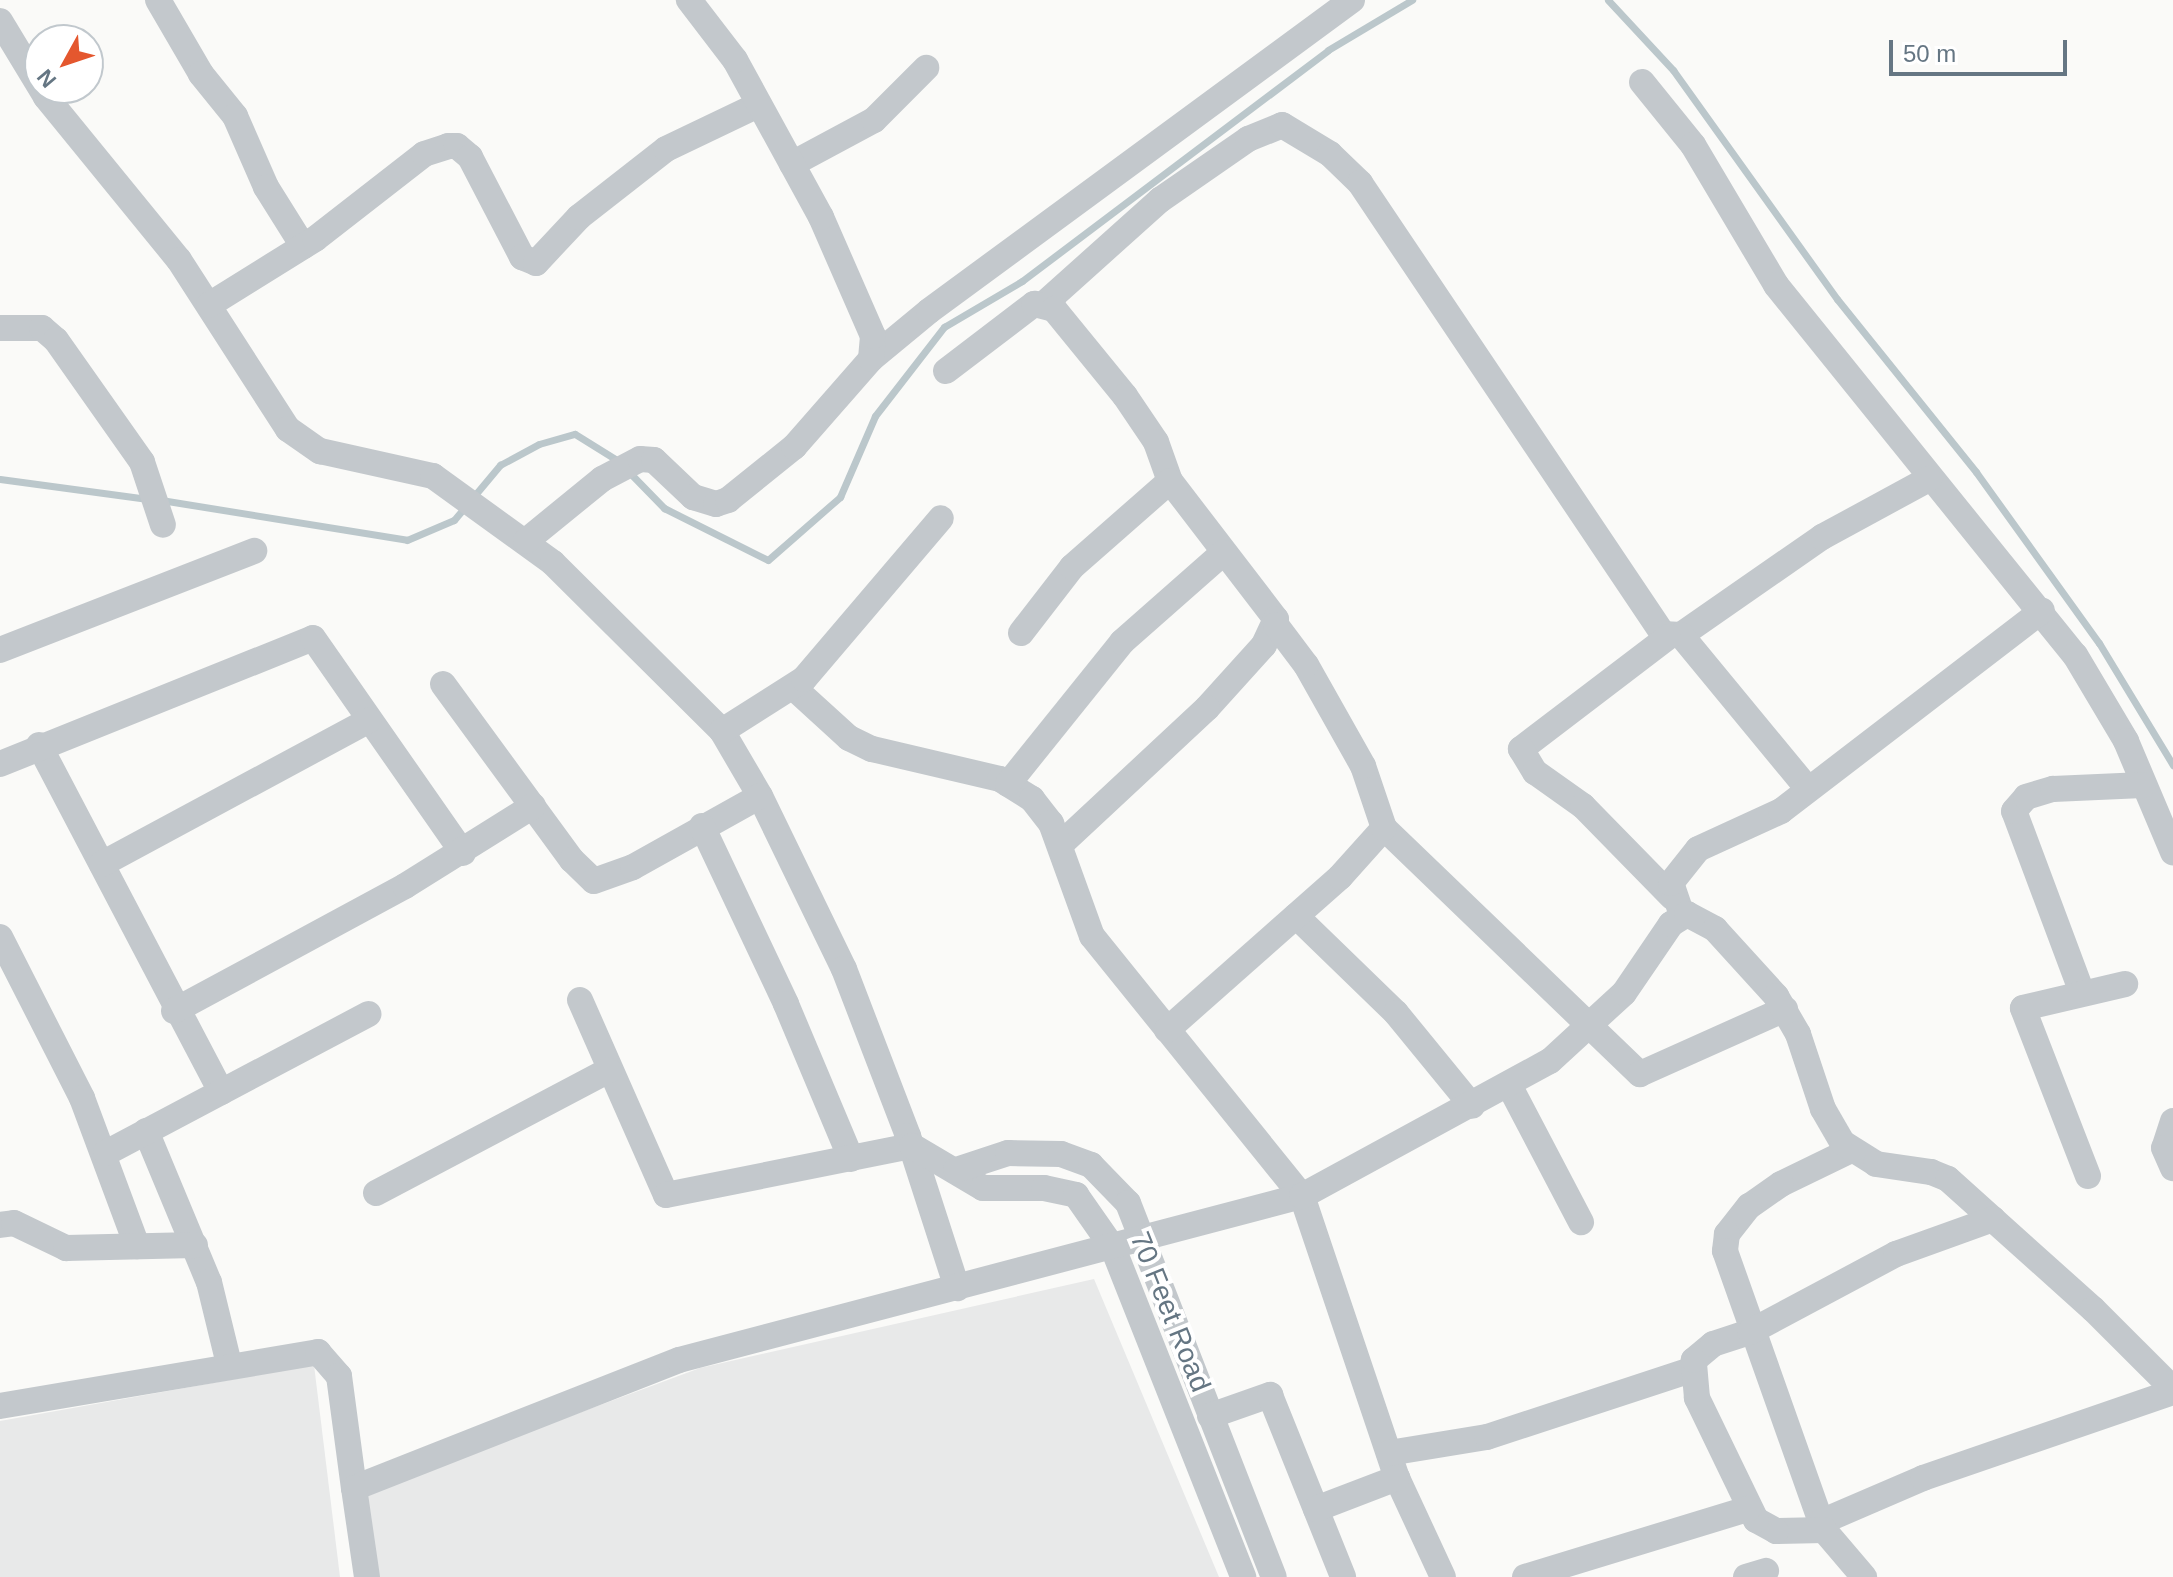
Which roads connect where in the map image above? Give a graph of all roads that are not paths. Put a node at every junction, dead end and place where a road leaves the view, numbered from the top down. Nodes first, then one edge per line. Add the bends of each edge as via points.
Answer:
1 (158, 0) edge
2 (689, 0) edge
3 (1352, 0) edge
4 (0, 21) edge
5 (926, 68) dead end
6 (1642, 82) dead end
7 (758, 105) junction
8 (792, 164) junction
9 (303, 246) junction
10 (1044, 304) junction
11 (209, 305) junction
12 (0, 328) edge
13 (871, 359) junction
14 (946, 371) dead end
15 (1929, 479) junction
16 (1170, 481) junction
17 (158, 510) dead end
18 (941, 518) dead end
19 (526, 541) junction
20 (254, 551) dead end
21 (1223, 553) junction
22 (2042, 611) junction
23 (1276, 625) junction
24 (1021, 633) dead end
25 (1675, 636) junction
26 (0, 650) edge
27 (443, 684) dead end
28 (794, 688) junction
29 (369, 720) junction
30 (722, 731) junction
31 (39, 745) junction
32 (0, 764) edge
33 (1008, 784) junction
34 (2143, 785) junction
35 (1808, 789) junction
36 (760, 796) junction
37 (533, 806) junction
38 (702, 826) junction
39 (1384, 828) junction
40 (1060, 845) junction
41 (2173, 852) edge
42 (463, 853) junction
43 (102, 864) junction
44 (1677, 906) junction
45 (1296, 916) junction
46 (0, 937) edge
47 (2125, 984) dead end
48 (2081, 990) junction
49 (580, 1000) dead end
50 (1785, 1009) junction
51 (174, 1011) junction
52 (369, 1014) dead end
53 (1593, 1024) junction
54 (1167, 1030) junction
55 (609, 1070) junction
56 (1509, 1085) junction
57 (221, 1092) junction
58 (1472, 1106) junction
59 (2173, 1121) edge
60 (146, 1131) junction
61 (912, 1146) junction
62 (1851, 1150) junction
63 (106, 1153) junction
64 (851, 1159) junction
65 (2173, 1168) edge
66 (956, 1170) junction
67 (2088, 1176) dead end
68 (376, 1193) dead end
69 (1302, 1196) junction
70 (1993, 1219) junction
71 (1581, 1222) dead end
72 (0, 1225) edge
73 (1142, 1240) junction
74 (195, 1245) junction
75 (137, 1246) junction
76 (1113, 1248) junction
77 (957, 1288) junction
78 (1750, 1332) junction
79 (229, 1364) junction
80 (1691, 1370) junction
81 (2173, 1391) edge
82 (0, 1406) edge
83 (1210, 1416) junction
84 (1389, 1453) junction
85 (1397, 1478) junction
86 (354, 1488) junction
87 (1316, 1509) junction
88 (1748, 1509) junction
89 (1822, 1526) junction
90 (367, 1577) edge
91 (1243, 1577) edge
92 (1274, 1577) edge
93 (1343, 1577) edge
94 (1443, 1577) edge
95 (1525, 1577) edge
96 (1864, 1577) edge

1 - 9 street via 201,74 235,116 266,187
2 - 7 street via 735,60
3 - 13 street
4 - 11 street via 46,97 154,228
5 - 8 street via 874,120
6 - 15 street via 1693,145 1776,285
7 - 8 street
7 - 9 street via 666,149 579,217 536,263 522,257 470,157 457,146 424,154
8 - 13 street via 867,319 873,336
9 - 11 street
10 - 14 street via 1026,310
10 - 16 street via 1066,321 1134,409 1156,442
10 - 25 street via 1160,200 1264,129 1293,129 1360,183 1652,621
11 - 19 street via 275,412 302,441 320,451 433,476
12 - 17 street via 42,328 56,340 128,438
13 - 19 street via 794,447 728,500 716,504 693,497 654,460 640,459 602,479
15 - 22 street
15 - 25 street via 1833,530
16 - 21 street
16 - 24 street via 1072,567
18 - 28 street
19 - 30 street
20 - 26 street
21 - 23 street via 1273,612
21 - 33 street via 1122,642
22 - 34 street via 2099,692
22 - 35 street
23 - 39 street via 1363,766
23 - 40 street via 1207,708
25 - 35 street
25 - 44 street via 1521,749 1535,772 1583,806
27 - 37 street
28 - 30 street
28 - 33 street via 860,744
29 - 31 street via 313,638
29 - 42 street
29 - 43 street
30 - 36 street
31 - 32 street
31 - 43 street
33 - 40 street via 1032,799
34 - 41 street
34 - 48 street via 2053,789 2026,797 2014,811
35 - 44 street via 1771,817 1698,849 1674,875
36 - 38 street
36 - 61 street via 844,969
37 - 38 street via 582,874 594,881 633,867
37 - 42 street
38 - 64 street
39 - 45 street
39 - 53 street
40 - 54 street via 1092,936
42 - 51 street
43 - 51 street
44 - 50 street via 1715,929
44 - 53 street via 1624,993
45 - 54 street
45 - 58 street via 1396,1013
46 - 63 street
47 - 48 street
48 - 67 street via 2023,1008
49 - 55 street
50 - 53 street via 1640,1074
50 - 62 street via 1832,1129
51 - 57 street
52 - 57 street
53 - 56 street via 1550,1061
54 - 69 street
55 - 64 street via 666,1195
55 - 68 street
56 - 58 street
56 - 71 street
57 - 60 street
58 - 69 street
59 - 65 street via 2164,1148
60 - 63 street
60 - 74 street
61 - 64 street
61 - 66 street
61 - 77 street
62 - 70 street via 1876,1164 1948,1179
62 - 78 street via 1767,1193 1727,1234 1729,1270
63 - 75 street
66 - 73 street, 70 Feet Road via 1008,1153 1075,1157 1105,1176 1128,1203
66 - 76 street, 70 Feet Road via 983,1188 1044,1188 1076,1195
69 - 73 street via 1235,1210
69 - 84 street
70 - 78 street via 1896,1254
70 - 81 street
72 - 75 street via 14,1223 66,1248
73 - 76 street
73 - 83 street, 70 Feet Road
74 - 75 street
74 - 79 street
76 - 77 street
76 - 91 street, 70 Feet Road
77 - 86 street via 679,1360
78 - 80 street via 1713,1344 1694,1360
78 - 89 street
79 - 82 street
79 - 86 street via 293,1352 318,1352 331,1360 339,1376
80 - 84 street via 1487,1437
80 - 88 street via 1697,1398
81 - 89 street via 1923,1478
83 - 87 street via 1270,1395
83 - 92 street, 70 Feet Road
84 - 85 street
85 - 87 street
85 - 94 street
86 - 90 street
87 - 93 street
88 - 89 street via 1769,1529
88 - 95 street
89 - 96 street

